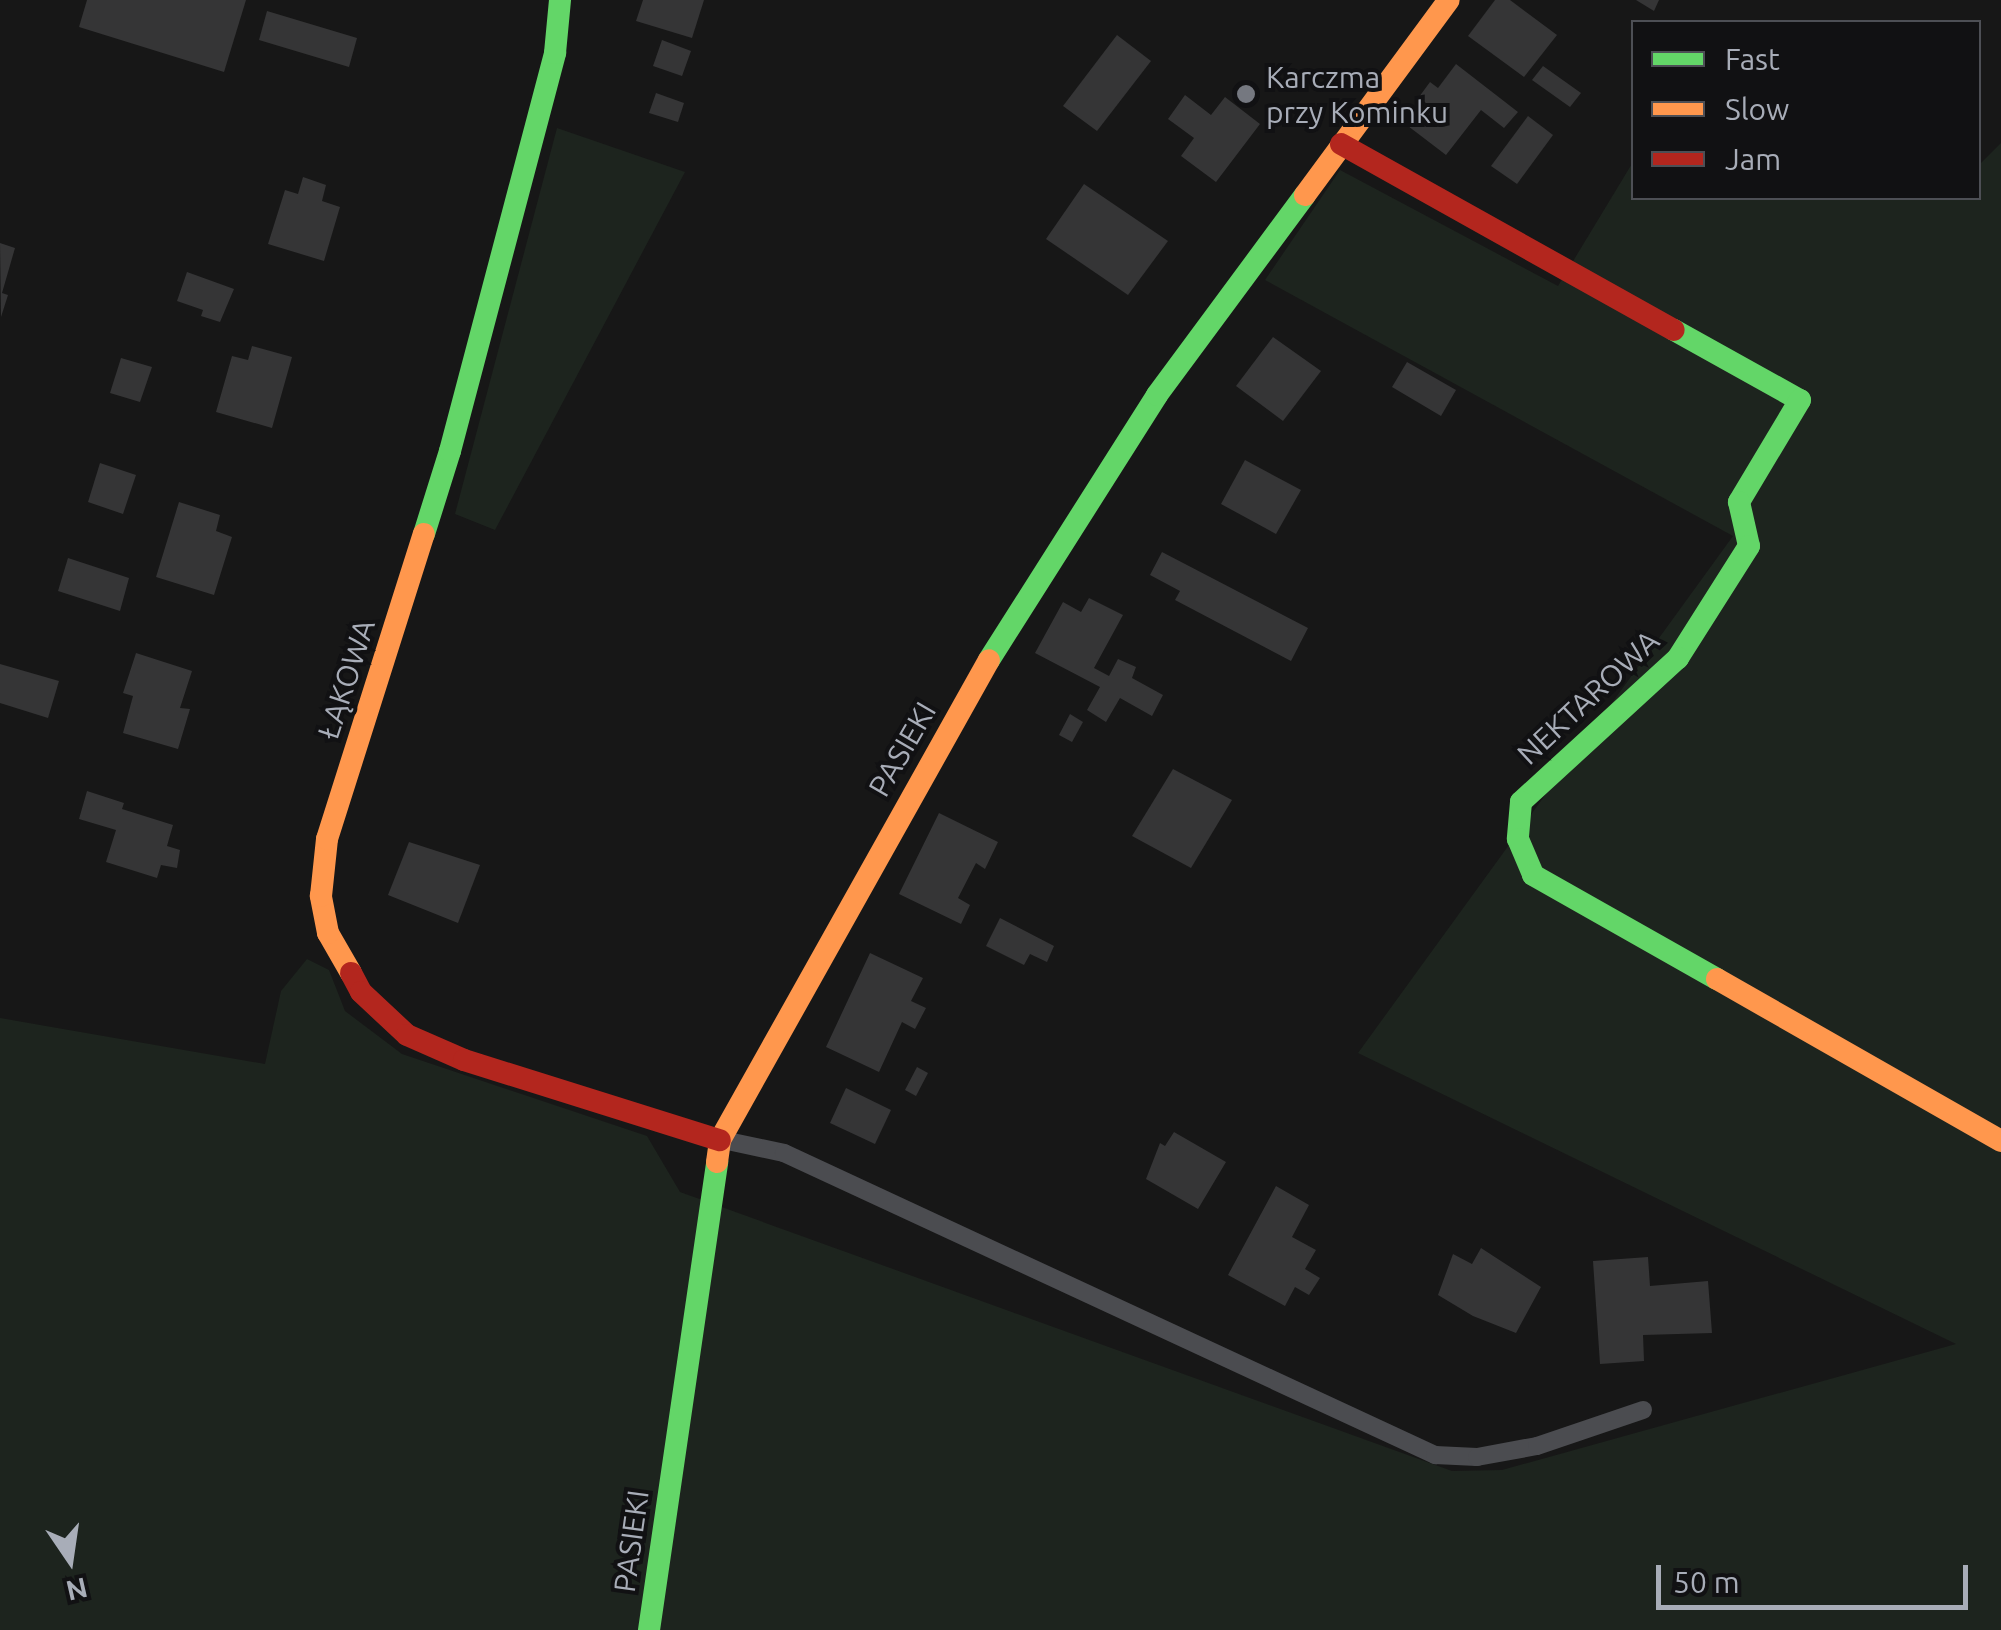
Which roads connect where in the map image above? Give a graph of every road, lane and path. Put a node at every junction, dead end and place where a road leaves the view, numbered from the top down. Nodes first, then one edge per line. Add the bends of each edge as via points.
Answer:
1 (560, 0) edge
2 (1449, 0) edge
3 (1341, 144) junction
4 (720, 1140) junction
5 (2001, 1141) edge
6 (1643, 1410) dead end
7 (649, 1630) edge

1 - 4 street, ŁĄKOWA via 555,53 450,451 327,840 321,896 328,933 362,992 407,1035 464,1060
2 - 3 street, PASIEKI
3 - 4 street, PASIEKI via 1074,520 936,748
3 - 5 street, NEKTAROWA via 1800,400 1739,502 1749,546 1678,658 1521,802 1518,840 1533,874
4 - 6 lane via 784,1153 1434,1455 1477,1457 1537,1446
4 - 7 street, PASIEKI

